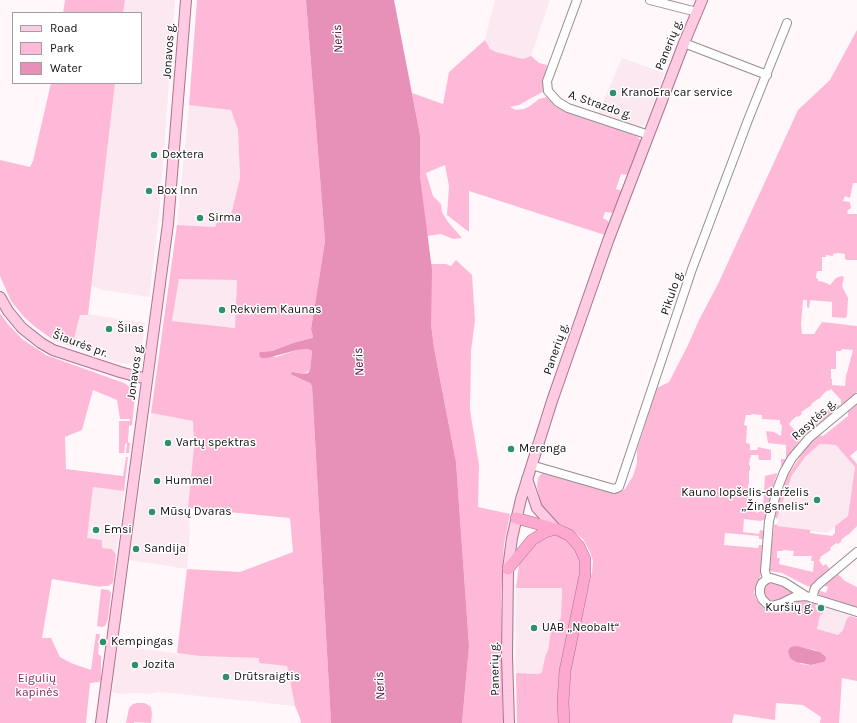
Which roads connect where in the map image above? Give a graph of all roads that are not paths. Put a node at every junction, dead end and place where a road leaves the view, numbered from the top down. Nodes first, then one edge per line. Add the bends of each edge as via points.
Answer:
1 (186, 0) edge
2 (577, 0) edge
3 (650, 0) edge
4 (702, 0) edge
5 (697, 12) junction
6 (787, 23) dead end
7 (684, 43) junction
8 (766, 75) junction
9 (648, 134) junction
10 (0, 297) edge
11 (147, 378) junction
12 (857, 398) edge
13 (531, 465) junction
14 (526, 479) junction
15 (516, 518) junction
16 (556, 528) junction
17 (857, 552) edge
18 (508, 569) junction
19 (767, 579) junction
20 (809, 597) junction
21 (857, 612) edge
22 (101, 723) edge
23 (509, 723) edge
24 (564, 723) edge

1 - 11 main road, Jonavos g. via 170,203
2 - 9 street, A. Strazdo g. via 548,76 548,91 568,108
3 - 5 street
4 - 5 main road, Panerių g.
5 - 7 main road, Panerių g.
6 - 8 street, Pikulo g.
7 - 8 street
7 - 9 main road, Panerių g.
8 - 13 street, Pikulo g. via 692,269 619,487 614,489
9 - 13 main road, Panerių g. via 594,279
10 - 11 main road, Šiaurės pr. via 22,328 53,350
11 - 22 main road, Jonavos g.
12 - 19 street, Rasytės g. via 809,438 784,472 769,521 765,571
13 - 14 main road, Panerių g.
14 - 15 main road, Panerių g.
14 - 16 main road via 538,508
15 - 16 highway
15 - 18 main road, Panerių g.
16 - 18 highway via 532,540
16 - 24 highway via 569,535 579,546 584,555 586,569 565,670
17 - 20 street via 820,582
18 - 23 main road, Panerių g.
19 - 20 street via 784,582
19 - 20 street via 762,583 760,594 768,605 777,605 794,597
20 - 21 street

